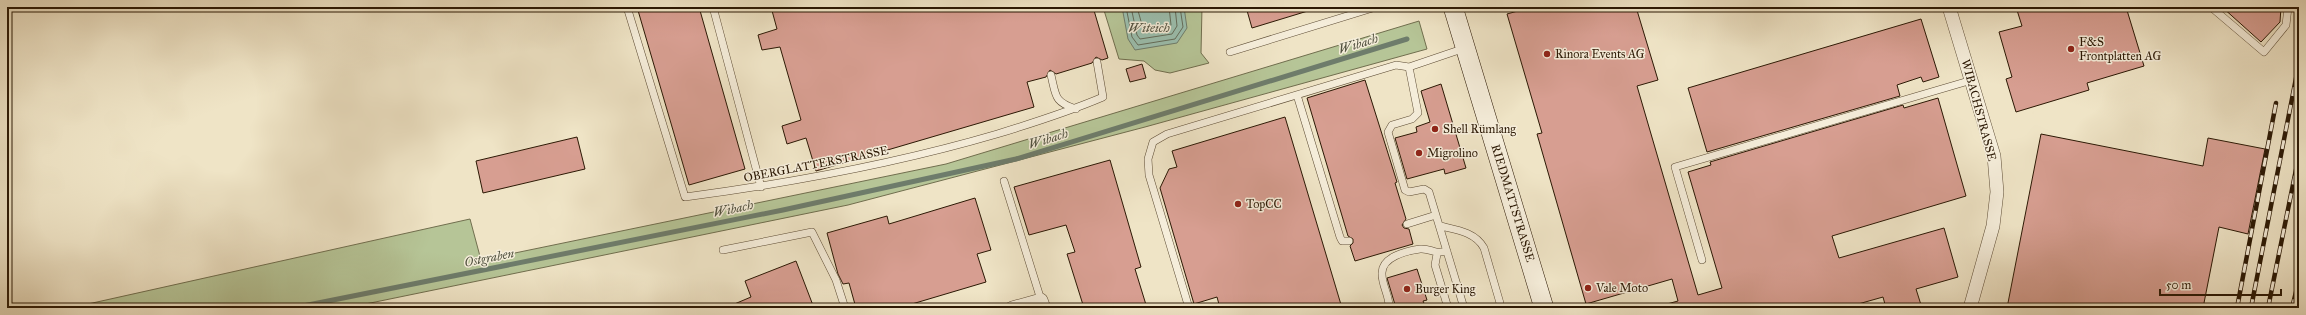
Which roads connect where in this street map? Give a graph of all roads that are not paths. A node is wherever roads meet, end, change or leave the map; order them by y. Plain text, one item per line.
1 (627, 7) edge
2 (713, 7) edge
3 (1376, 7) edge
4 (1453, 7) edge
5 (1949, 7) edge
6 (2211, 7) edge
7 (2288, 7) edge
8 (1465, 48) junction
9 (1230, 52) dead end
10 (1097, 62) dead end
11 (1409, 67) junction
12 (1051, 75) dead end
13 (1972, 80) junction
14 (1297, 95) junction
15 (1076, 109) junction
16 (1004, 181) dead end
17 (762, 187) junction
18 (1436, 215) junction
19 (1407, 224) dead end
20 (1440, 226) junction
21 (1349, 241) dead end
22 (723, 250) dead end
23 (1447, 251) junction
24 (1436, 254) junction
25 (1702, 260) dead end
26 (1500, 302) dead end
27 (1042, 304) edge
28 (846, 308) edge
29 (1012, 308) edge
30 (1190, 308) edge
31 (1389, 308) edge
32 (1448, 308) edge
33 (1464, 308) edge
34 (1544, 308) edge
35 (1970, 308) edge

1 - 17 lane, OBERGLATTERSTRASSE
2 - 17 lane
3 - 9 lane
4 - 8 main road, RIEDMATTSTRASSE
5 - 13 street, WIBACHSTRASSE
6 - 7 lane
8 - 11 lane
8 - 34 main road, RIEDMATTSTRASSE
10 - 15 lane, OBERGLATTERSTRASSE
11 - 14 lane
11 - 18 lane
12 - 15 lane
13 - 25 lane
13 - 35 street, WIBACHSTRASSE
14 - 21 lane
14 - 30 lane
15 - 17 lane, OBERGLATTERSTRASSE
16 - 27 lane
18 - 19 lane
18 - 20 lane
20 - 23 lane
20 - 26 lane
22 - 28 lane
23 - 24 lane
23 - 33 lane
24 - 31 lane
24 - 32 lane
27 - 29 street

